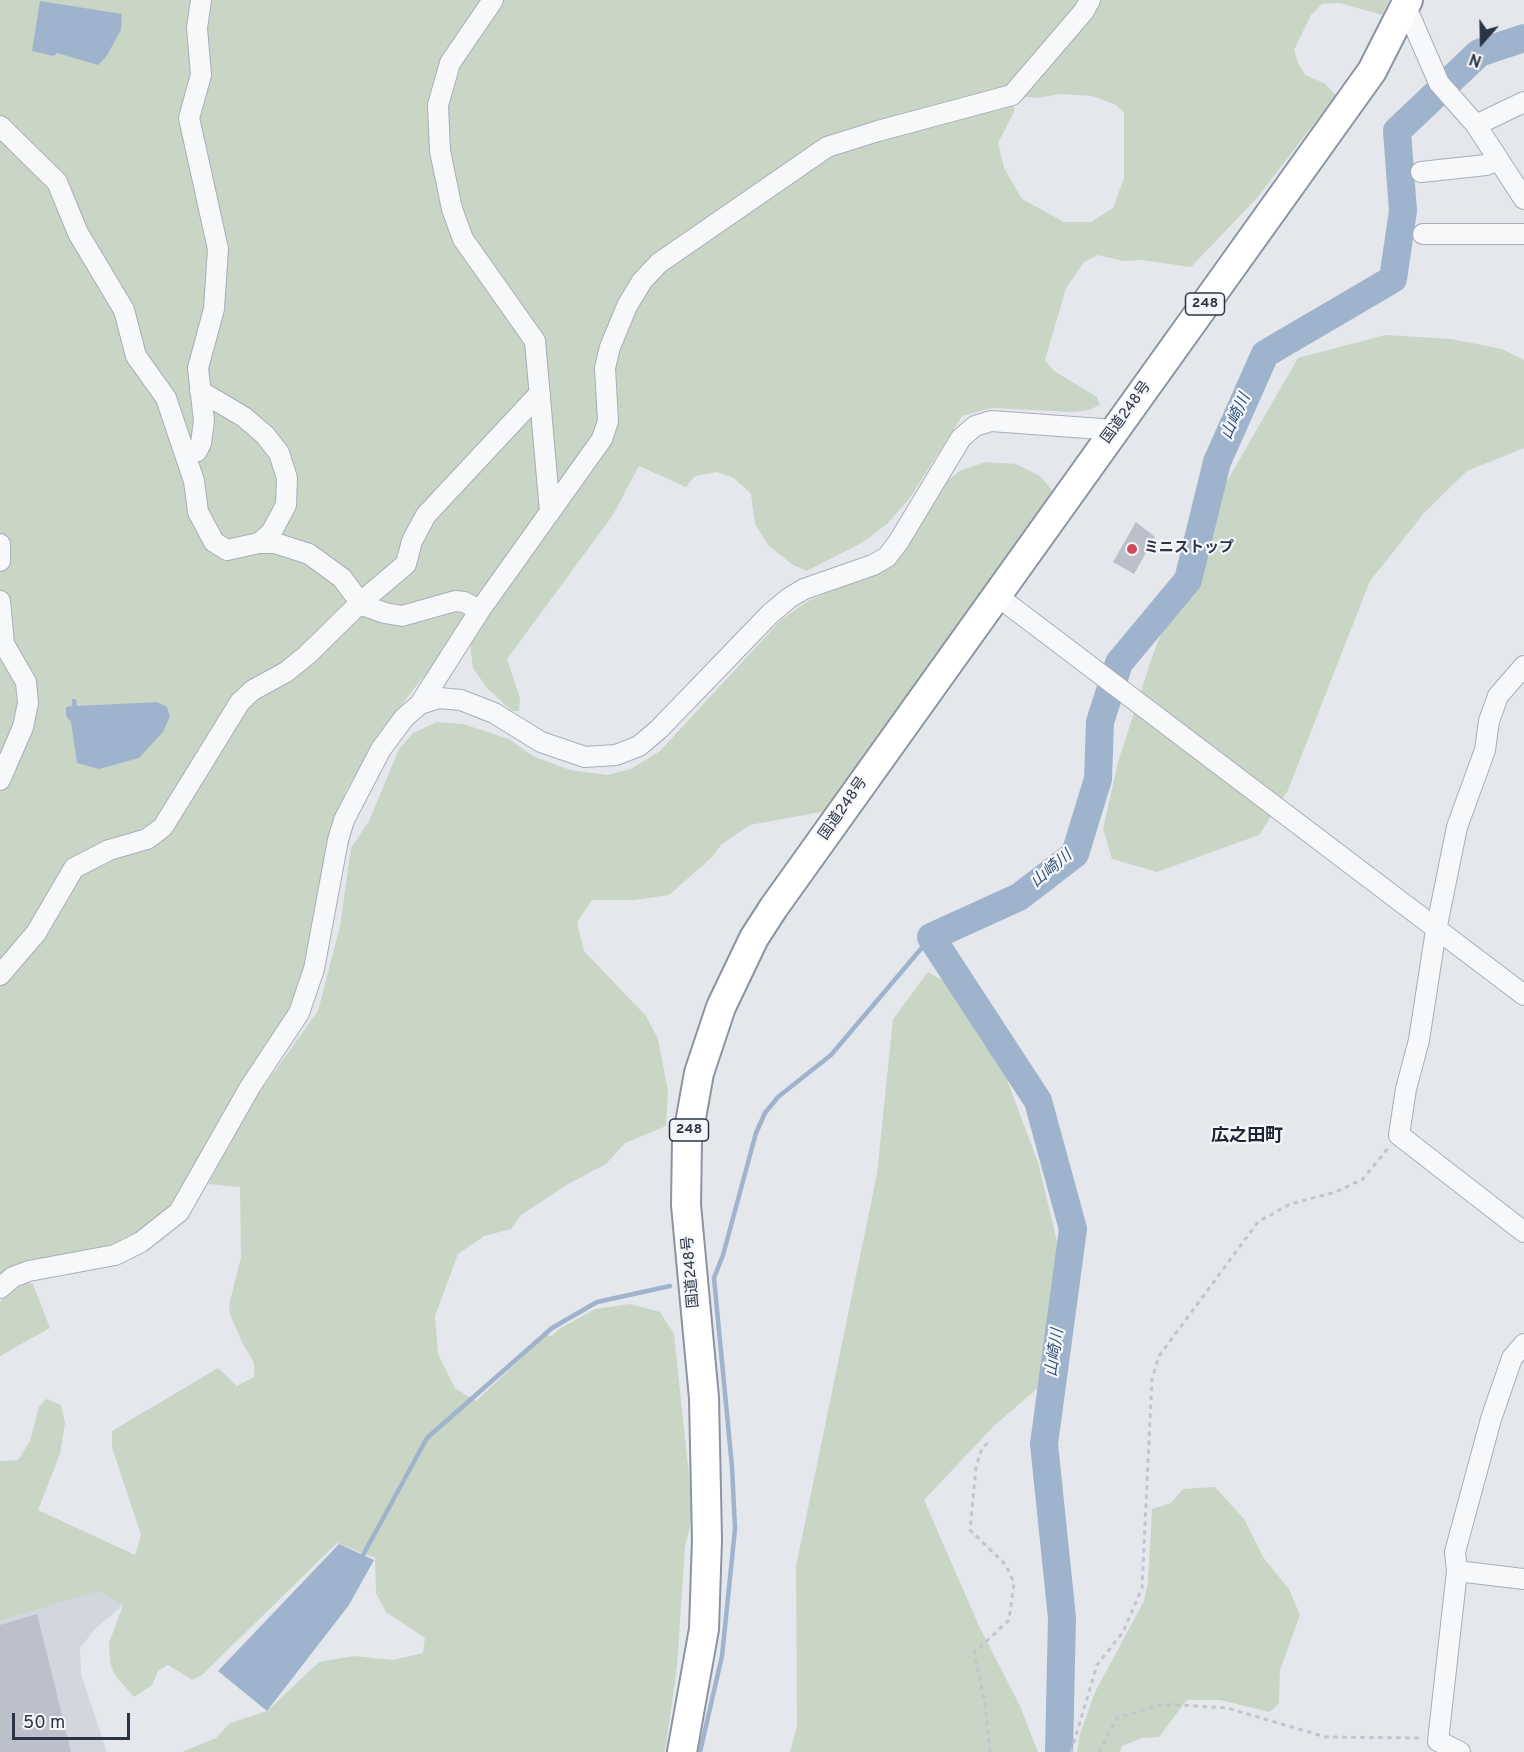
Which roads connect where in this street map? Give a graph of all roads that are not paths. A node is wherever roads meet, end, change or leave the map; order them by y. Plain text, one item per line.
1 (201, 0) edge
2 (493, 0) edge
3 (1090, 0) edge
4 (1407, 4) edge
5 (1524, 102) edge
6 (1476, 125) junction
7 (0, 126) edge
8 (1499, 160) junction
9 (1421, 172) dead end
10 (1524, 199) edge
11 (1423, 234) dead end
12 (1524, 234) edge
13 (200, 391) junction
14 (540, 393) junction
15 (1115, 430) junction
16 (184, 450) junction
17 (550, 512) junction
18 (259, 543) junction
19 (0, 544) edge
20 (0, 561) edge
21 (996, 595) junction
22 (0, 601) edge
23 (360, 603) junction
24 (480, 610) junction
25 (1524, 666) edge
26 (420, 704) junction
27 (0, 780) edge
28 (1436, 930) junction
29 (0, 975) edge
30 (1524, 995) edge
31 (1524, 1232) edge
32 (0, 1288) edge
33 (1524, 1344) edge
34 (1457, 1571) junction
35 (1524, 1579) edge
36 (682, 1752) edge
37 (1460, 1752) edge

1 - 13 street
2 - 14 street
3 - 17 street
4 - 6 street
4 - 15 highway, 国道248号 / 248
5 - 6 street
6 - 8 street
7 - 16 street
8 - 9 street
8 - 10 street
11 - 12 street
13 - 16 street
13 - 18 street
14 - 17 street
14 - 23 street
15 - 21 highway, 国道248号 / 248
15 - 26 street
16 - 18 street
17 - 24 street
18 - 23 street
19 - 20 street
21 - 28 street
21 - 36 highway, 国道248号 / 248
22 - 27 street
23 - 24 street
23 - 29 street
24 - 26 street
25 - 28 street
26 - 32 street
28 - 30 street
28 - 31 street
33 - 34 street
34 - 35 street
34 - 37 street

